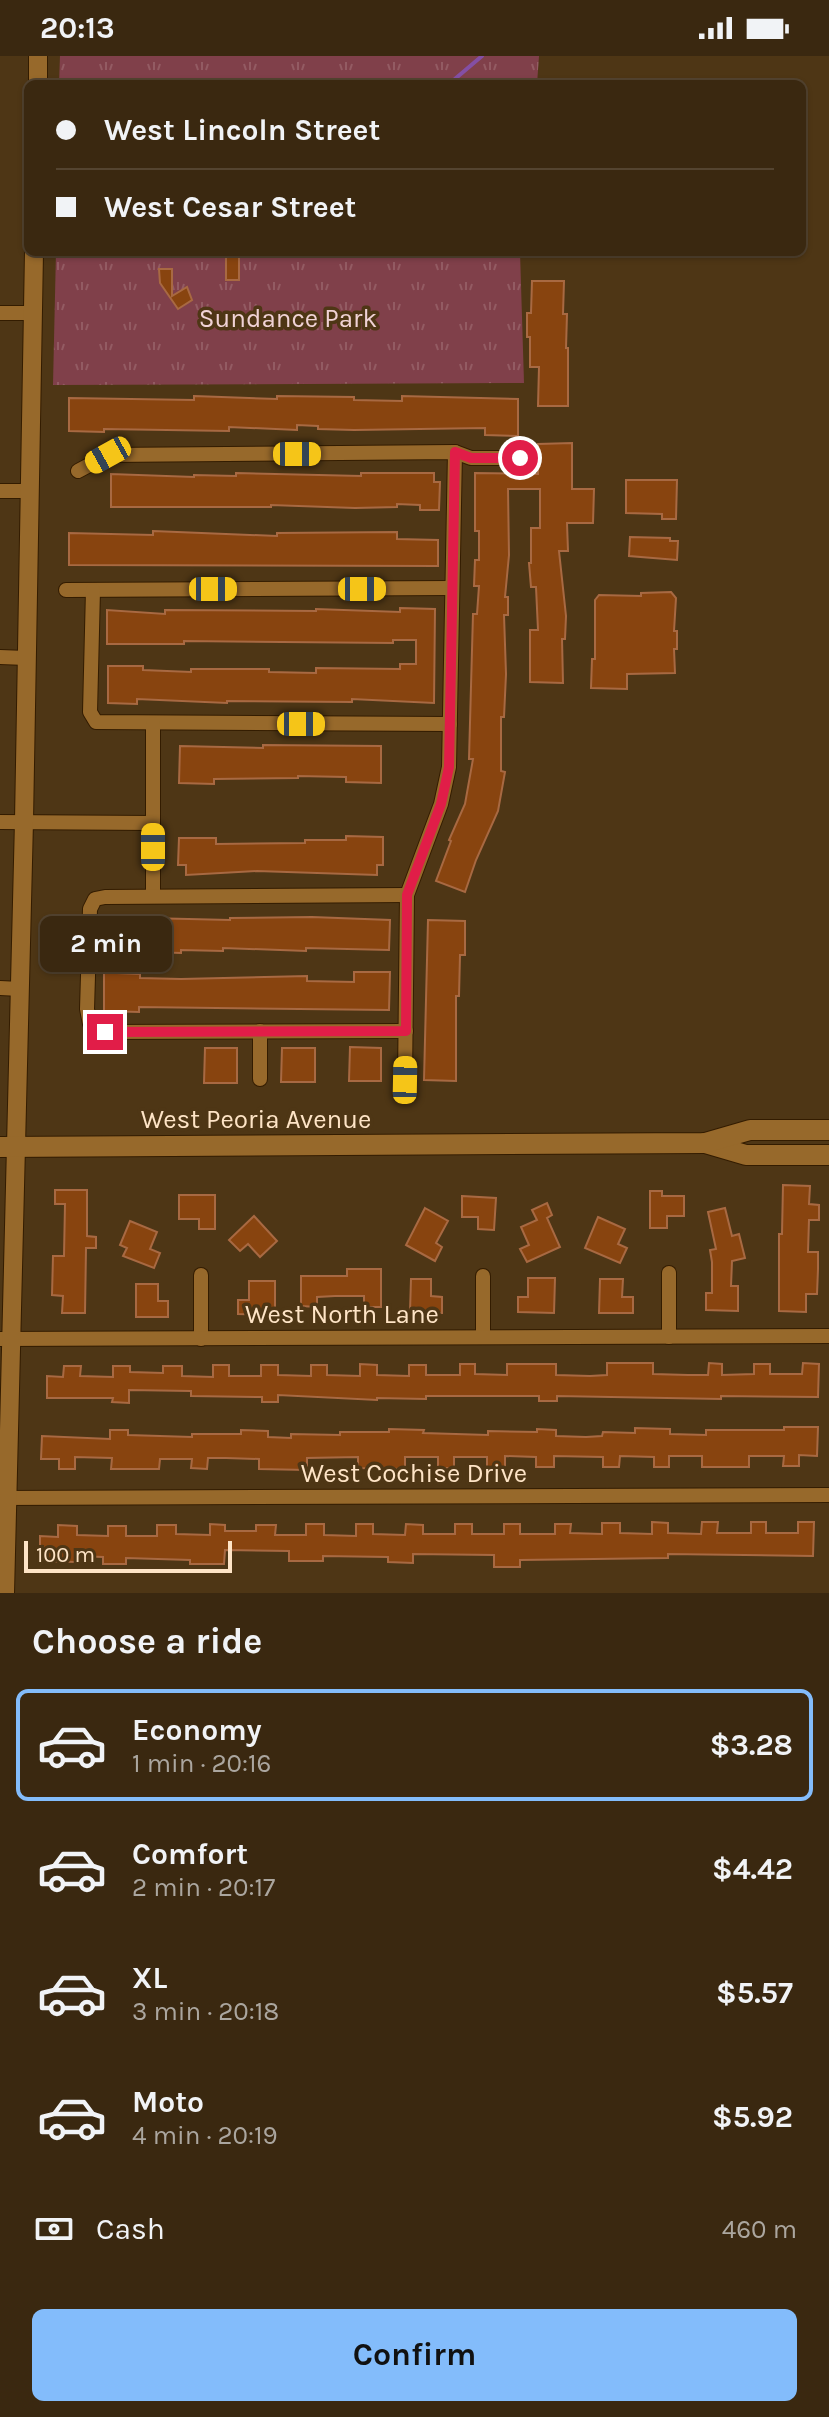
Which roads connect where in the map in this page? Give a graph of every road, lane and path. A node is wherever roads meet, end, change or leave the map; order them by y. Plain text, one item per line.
1 (38, 56) edge
2 (38, 80) edge
3 (34, 256) edge
4 (0, 313) edge
5 (34, 313) junction
6 (455, 452) junction
7 (520, 458) dead end
8 (78, 471) dead end
9 (0, 491) edge
10 (29, 491) junction
11 (452, 588) junction
12 (66, 590) dead end
13 (93, 590) junction
14 (0, 657) edge
15 (26, 658) junction
16 (153, 724) junction
17 (450, 724) junction
18 (24, 821) junction
19 (0, 822) edge
20 (153, 823) junction
21 (407, 895) junction
22 (153, 896) junction
23 (0, 988) edge
24 (20, 989) junction
25 (260, 1031) junction
26 (406, 1031) junction
27 (260, 1079) dead end
28 (405, 1080) dead end
29 (829, 1130) edge
30 (705, 1143) junction
31 (8, 1147) edge
32 (829, 1155) edge
33 (7, 1182) edge
34 (669, 1273) dead end
35 (201, 1275) dead end
36 (483, 1276) dead end
37 (829, 1336) edge
38 (483, 1337) junction
39 (669, 1337) junction
40 (5, 1339) edge
41 (201, 1339) junction
42 (829, 1495) edge
43 (3, 1498) edge
44 (5, 1593) edge

1 - 2 street
3 - 5 street
4 - 5 street
5 - 10 street
6 - 7 street
6 - 8 street
6 - 11 street
9 - 10 street
10 - 15 street
11 - 13 street
11 - 17 street
12 - 13 street
13 - 16 street
14 - 15 street
15 - 18 street
16 - 17 street
16 - 20 street
17 - 21 street
18 - 19 street
18 - 20 street
18 - 24 street
20 - 22 street
21 - 22 street
21 - 26 street
22 - 25 street
23 - 24 street
24 - 31 street
25 - 26 street
25 - 27 street
26 - 28 street
29 - 30 main road, West Peoria Avenue
30 - 31 main road, West Peoria Avenue
30 - 32 main road, West Peoria Avenue
31 - 33 street
33 - 40 street
34 - 39 street
35 - 41 street
36 - 38 street
37 - 39 street, West North Lane
38 - 39 street, West North Lane
38 - 41 street, West North Lane
40 - 41 street, West North Lane
40 - 43 street
42 - 43 street, West Cochise Drive
43 - 44 street

